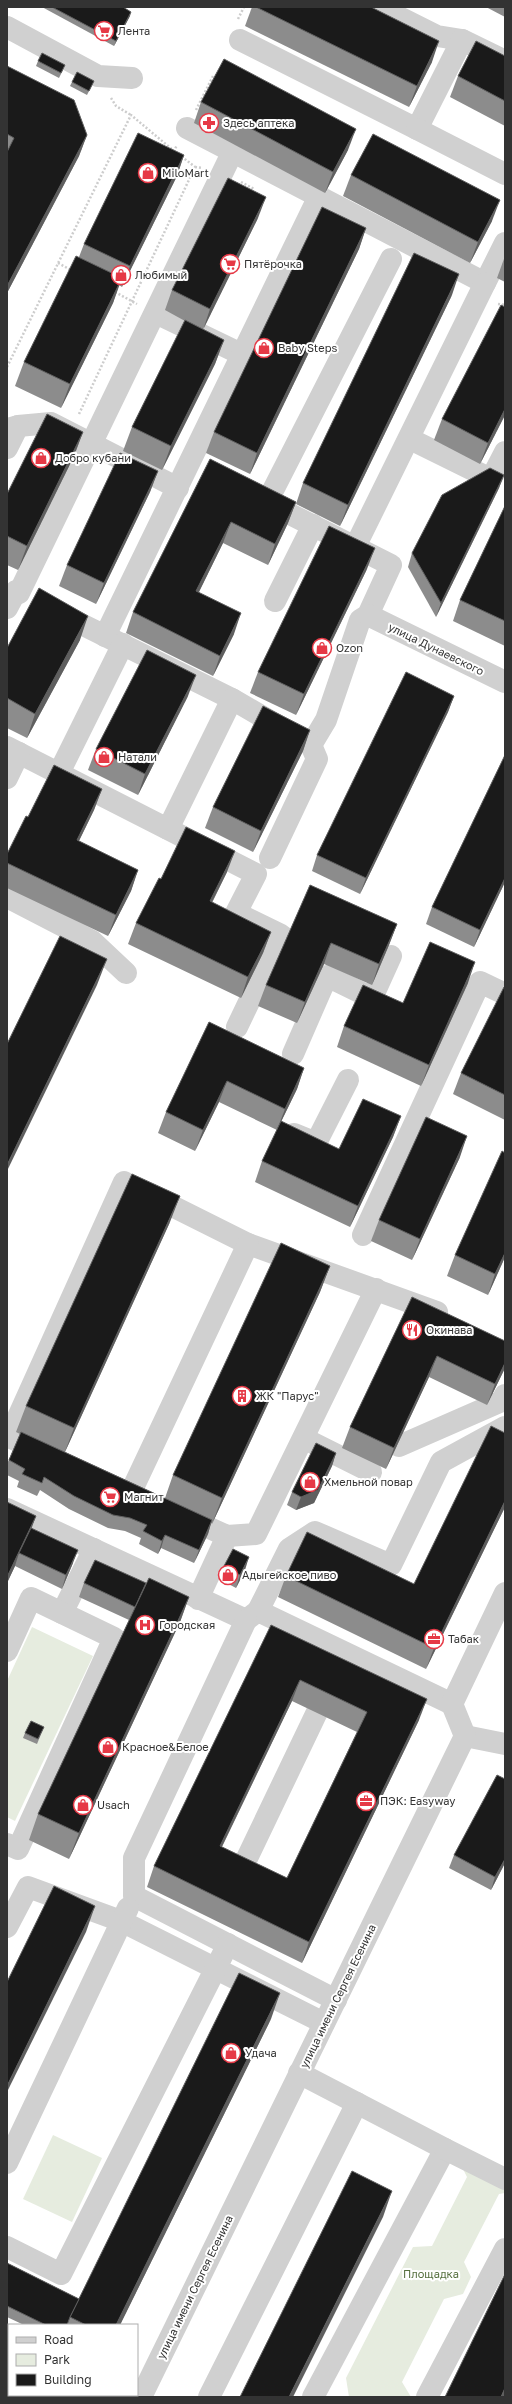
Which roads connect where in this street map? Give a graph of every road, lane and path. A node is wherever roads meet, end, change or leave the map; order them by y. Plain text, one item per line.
1 (244, 7) edge
2 (383, 8) edge
3 (7, 27) edge
4 (240, 40) joint
5 (462, 40) junction
6 (505, 61) edge
7 (223, 73) edge
8 (132, 78) dead end
9 (187, 128) junction
10 (417, 129) junction
11 (174, 151) junction
12 (233, 152) junction
13 (505, 174) edge
14 (319, 196) junction
15 (505, 243) edge
16 (391, 259) dead end
17 (58, 263) junction
18 (78, 274) edge
19 (486, 283) junction
20 (112, 291) edge
21 (132, 301) junction
22 (156, 313) junction
23 (241, 354) junction
24 (7, 367) edge
25 (12, 427) edge
26 (70, 433) junction
27 (410, 439) junction
28 (92, 444) junction
29 (7, 448) edge
30 (505, 452) edge
31 (190, 463) junction
32 (211, 474) edge
33 (178, 488) junction
34 (246, 492) edge
35 (267, 502) junction
36 (313, 525) junction
37 (355, 547) junction
38 (12, 595) edge
39 (275, 601) dead end
40 (368, 616) junction
41 (114, 640) junction
42 (505, 682) edge
43 (232, 699) junction
44 (311, 744) junction
45 (13, 750) edge
46 (59, 773) junction
47 (7, 778) edge
48 (168, 829) junction
49 (270, 858) dead end
50 (7, 897) edge
51 (390, 956) edge
52 (126, 973) dead end
53 (505, 994) edge
54 (237, 1027) dead end
55 (293, 1054) dead end
56 (348, 1080) dead end
57 (285, 1130) edge
58 (363, 1236) dead end
59 (248, 1244) junction
60 (376, 1289) junction
61 (455, 1321) edge
62 (505, 1395) edge
63 (505, 1427) edge
64 (303, 1438) junction
65 (400, 1446) edge
66 (59, 1460) edge
67 (371, 1472) dead end
68 (109, 1482) edge
69 (131, 1492) junction
70 (7, 1509) edge
71 (227, 1536) junction
72 (94, 1549) junction
73 (505, 1593) edge
74 (198, 1599) junction
75 (62, 1613) junction
76 (252, 1616) junction
77 (7, 1651) edge
78 (452, 1704) junction
79 (316, 1712) dead end
80 (465, 1736) junction
81 (505, 1744) edge
82 (7, 1844) edge
83 (237, 1879) edge
84 (134, 1896) junction
85 (121, 1921) junction
86 (7, 1927) edge
87 (218, 1934) junction
88 (216, 1968) junction
89 (336, 2000) junction
90 (324, 2023) junction
91 (300, 2073) junction
92 (357, 2103) junction
93 (445, 2149) junction
94 (7, 2163) edge
95 (505, 2179) edge
96 (7, 2247) edge
97 (505, 2249) edge
98 (141, 2397) edge
99 (210, 2397) edge
100 (313, 2397) edge
101 (427, 2397) edge

1 - 4 path
2 - 5 street
3 - 8 street
4 - 10 street
5 - 6 street
5 - 10 street
7 - 9 path
9 - 11 path
9 - 12 street
10 - 13 street
11 - 17 path
11 - 21 path
12 - 14 street
12 - 22 street
14 - 19 street
14 - 23 street
15 - 19 street
16 - 35 street
17 - 18 path
17 - 24 path
19 - 27 street
20 - 21 path
21 - 22 path
21 - 26 path
22 - 23 street
22 - 28 street
23 - 31 street
25 - 26 street
25 - 29 street
26 - 28 street
27 - 30 street
27 - 37 street
28 - 33 street
28 - 38 street
31 - 32 street
31 - 33 street
33 - 41 street
34 - 35 street
35 - 36 street
36 - 37 street
36 - 39 street
37 - 40 street
38 - 41 street
40 - 42 street, улица Дунаевского
40 - 44 street
41 - 43 street
41 - 46 street
43 - 44 street
43 - 48 street
44 - 49 street
45 - 46 street
45 - 47 street
46 - 48 street
48 - 54 street
50 - 52 street
51 - 55 street
53 - 58 street
56 - 57 street
59 - 60 street
59 - 66 street
59 - 69 street
60 - 61 street
60 - 64 street
62 - 65 street
63 - 76 street
64 - 67 street
64 - 71 street
68 - 69 street
69 - 71 street
70 - 72 street
71 - 74 street
72 - 74 street
72 - 75 street
73 - 78 street
74 - 76 street
75 - 77 street
75 - 82 street
76 - 78 street
76 - 84 street
78 - 80 street
79 - 83 street
80 - 81 street
80 - 89 street, улица имени Сергея Есенина
84 - 85 street
84 - 87 street
85 - 86 street
85 - 88 street
85 - 94 street
87 - 88 street
87 - 89 street
88 - 90 street
88 - 96 street
89 - 90 street, улица имени Сергея Есенина
90 - 91 street, улица имени Сергея Есенина
91 - 92 street
91 - 98 street, улица имени Сергея Есенина
92 - 93 street
92 - 99 street
93 - 95 street
93 - 100 street
97 - 101 street

